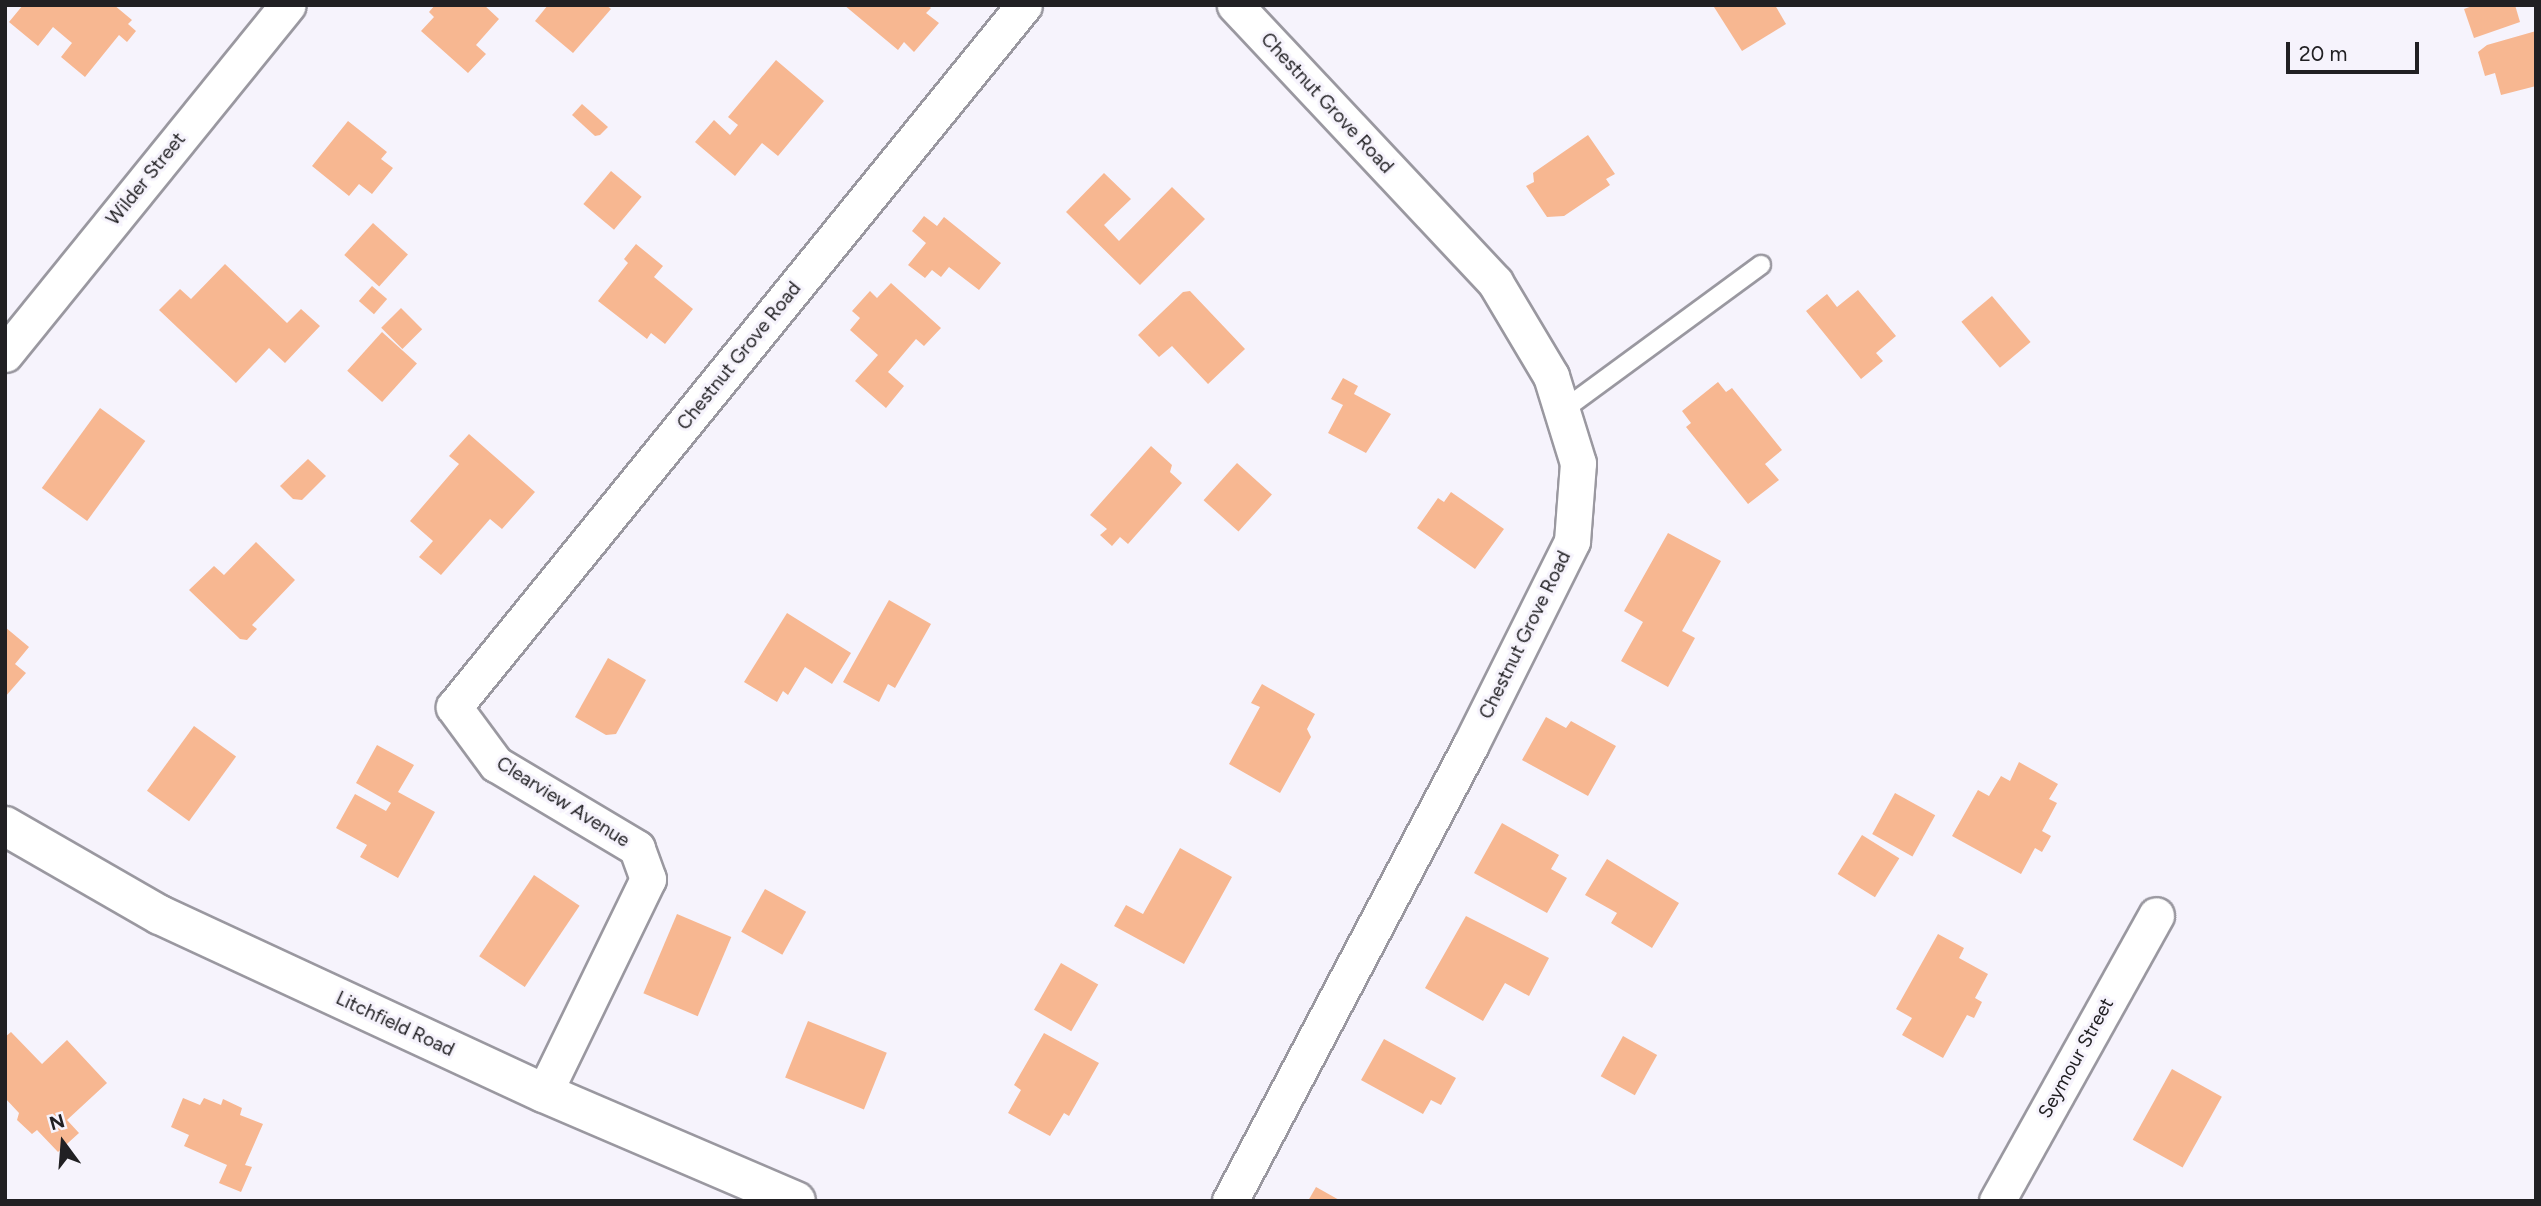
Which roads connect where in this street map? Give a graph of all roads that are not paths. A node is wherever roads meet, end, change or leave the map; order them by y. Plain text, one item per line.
1 (1024, 5) edge
2 (1235, 5) edge
3 (275, 10) edge
4 (1761, 265) dead end
5 (5, 354) edge
6 (1562, 411) junction
7 (454, 707) joint
8 (5, 826) edge
9 (2156, 915) dead end
10 (544, 1093) junction
11 (796, 1201) edge
12 (1230, 1201) edge
13 (1997, 1201) edge

1 - 7 street, Chestnut Grove Road
2 - 6 street, Chestnut Grove Road
3 - 5 street, Wilder Street
4 - 6 lane
6 - 12 street, Chestnut Grove Road
7 - 10 street, Clearview Avenue
8 - 10 main road, Litchfield Road
9 - 13 street, Seymour Street
10 - 11 main road, Litchfield Road

